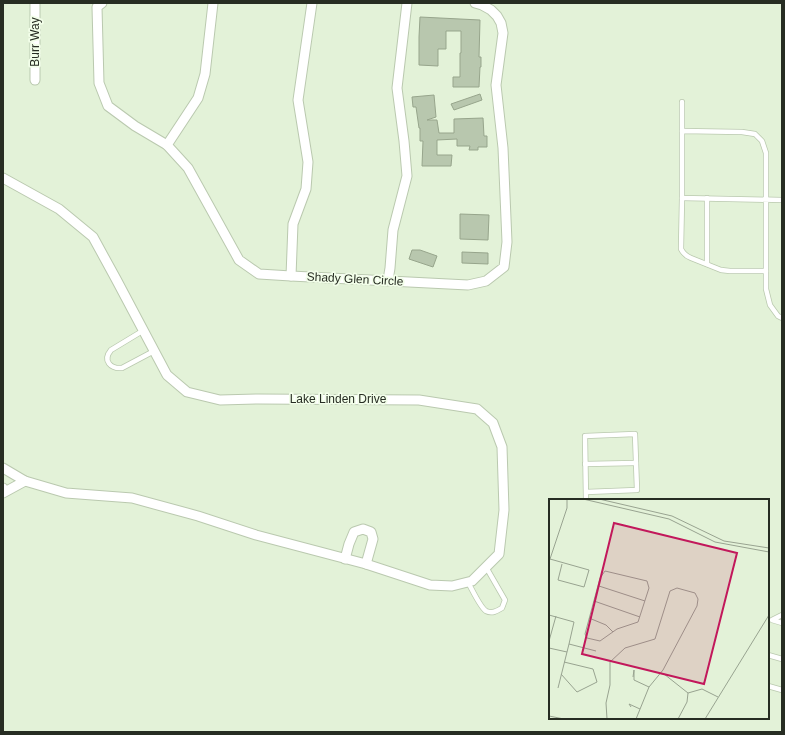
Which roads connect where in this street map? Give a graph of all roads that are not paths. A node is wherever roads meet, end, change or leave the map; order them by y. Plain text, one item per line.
1 (35, 3) edge
2 (102, 3) edge
3 (213, 3) edge
4 (312, 3) edge
5 (407, 3) edge
6 (475, 3) edge
7 (35, 80) dead end
8 (682, 102) dead end
9 (682, 131) junction
10 (167, 145) junction
11 (3, 178) edge
12 (682, 198) junction
13 (707, 198) junction
14 (766, 199) junction
15 (782, 200) edge
16 (707, 264) junction
17 (766, 271) junction
18 (291, 276) junction
19 (388, 280) junction
20 (782, 318) edge
21 (144, 330) junction
22 (155, 351) junction
23 (636, 463) junction
24 (586, 464) junction
25 (3, 468) edge
26 (25, 481) junction
27 (3, 488) edge
28 (586, 492) junction
29 (3, 493) edge
30 (586, 499) edge
31 (345, 559) junction
32 (366, 564) junction
33 (486, 567) junction
34 (468, 582) junction
35 (782, 615) edge
36 (770, 621) edge
37 (782, 623) edge
38 (769, 655) edge
39 (782, 659) edge
40 (769, 686) edge
41 (782, 690) edge

1 - 7 street, Burr Way
2 - 10 street, Shady Glen Circle
3 - 10 street
4 - 18 street
5 - 19 street
6 - 19 street, Shady Glen Circle
8 - 9 lane
9 - 12 lane
9 - 14 lane
10 - 18 street, Shady Glen Circle
11 - 21 street, Lake Linden Drive
12 - 13 lane
12 - 16 lane
13 - 14 lane
13 - 16 lane
14 - 15 lane
14 - 17 lane
16 - 17 lane
17 - 20 lane
18 - 19 street, Shady Glen Circle
21 - 22 street, Lake Linden Drive
21 - 22 lane
22 - 33 street, Lake Linden Drive
23 - 24 lane
23 - 24 lane
23 - 28 lane
24 - 28 lane
25 - 26 street, Lake Linden Drive
26 - 29 street
26 - 31 street, Lake Linden Drive
27 - 29 street
28 - 30 lane
31 - 32 street, Lake Linden Drive
31 - 32 street
32 - 34 street, Lake Linden Drive
33 - 34 street, Lake Linden Drive
33 - 34 lane
35 - 36 lane
36 - 37 lane
38 - 39 lane
40 - 41 lane

